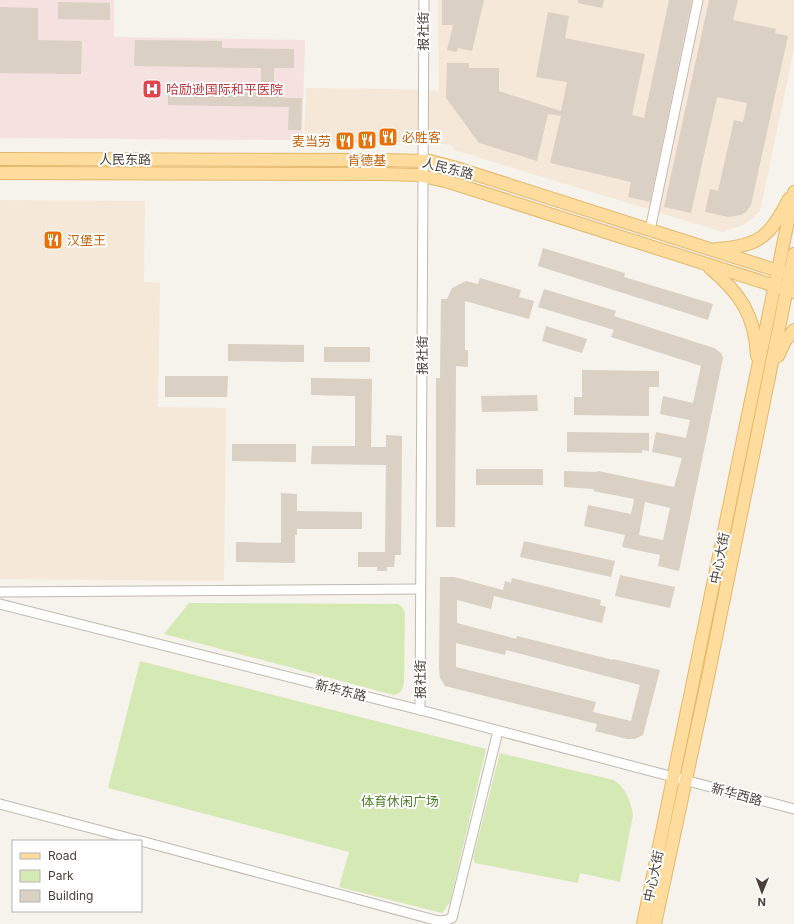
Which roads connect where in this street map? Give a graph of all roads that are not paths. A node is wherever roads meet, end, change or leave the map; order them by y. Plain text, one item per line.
1 (424, 0) edge
2 (698, 0) edge
3 (0, 159) edge
4 (423, 161) junction
5 (0, 173) edge
6 (423, 176) junction
7 (794, 189) edge
8 (794, 192) edge
9 (650, 230) junction
10 (710, 249) junction
11 (794, 254) edge
12 (704, 264) junction
13 (786, 274) edge
14 (784, 289) edge
15 (794, 330) edge
16 (755, 379) junction
17 (766, 389) junction
18 (420, 589) junction
19 (0, 592) edge
20 (0, 604) edge
21 (420, 710) junction
22 (498, 731) junction
23 (680, 779) junction
24 (0, 804) edge
25 (794, 809) edge
26 (136, 840) edge
27 (142, 842) edge
28 (643, 924) edge
29 (655, 924) edge

1 - 4 street, 报社街
2 - 9 street
3 - 4 main road, 人民东路
4 - 6 street, 报社街
4 - 9 main road, 人民东路
5 - 6 main road, 人民东路
6 - 12 main road, 人民东路
6 - 18 street, 报社街
7 - 10 main road
8 - 13 main road, 中心大街
9 - 10 main road, 人民东路
10 - 13 main road, 人民东路
11 - 13 main road, 中心大街
12 - 14 main road, 人民东路
12 - 16 main road
13 - 14 main road, 中心大街
14 - 16 main road, 中心大街
14 - 17 main road, 中心大街
15 - 17 main road
16 - 23 main road, 中心大街
17 - 23 main road, 中心大街
18 - 19 street
18 - 21 street, 报社街
20 - 21 street, 新华东路
21 - 22 street, 新华东路
22 - 23 street, 新华东路
22 - 27 street
23 - 25 street, 新华西路
23 - 28 main road, 中心大街
23 - 29 main road, 中心大街
24 - 26 street

